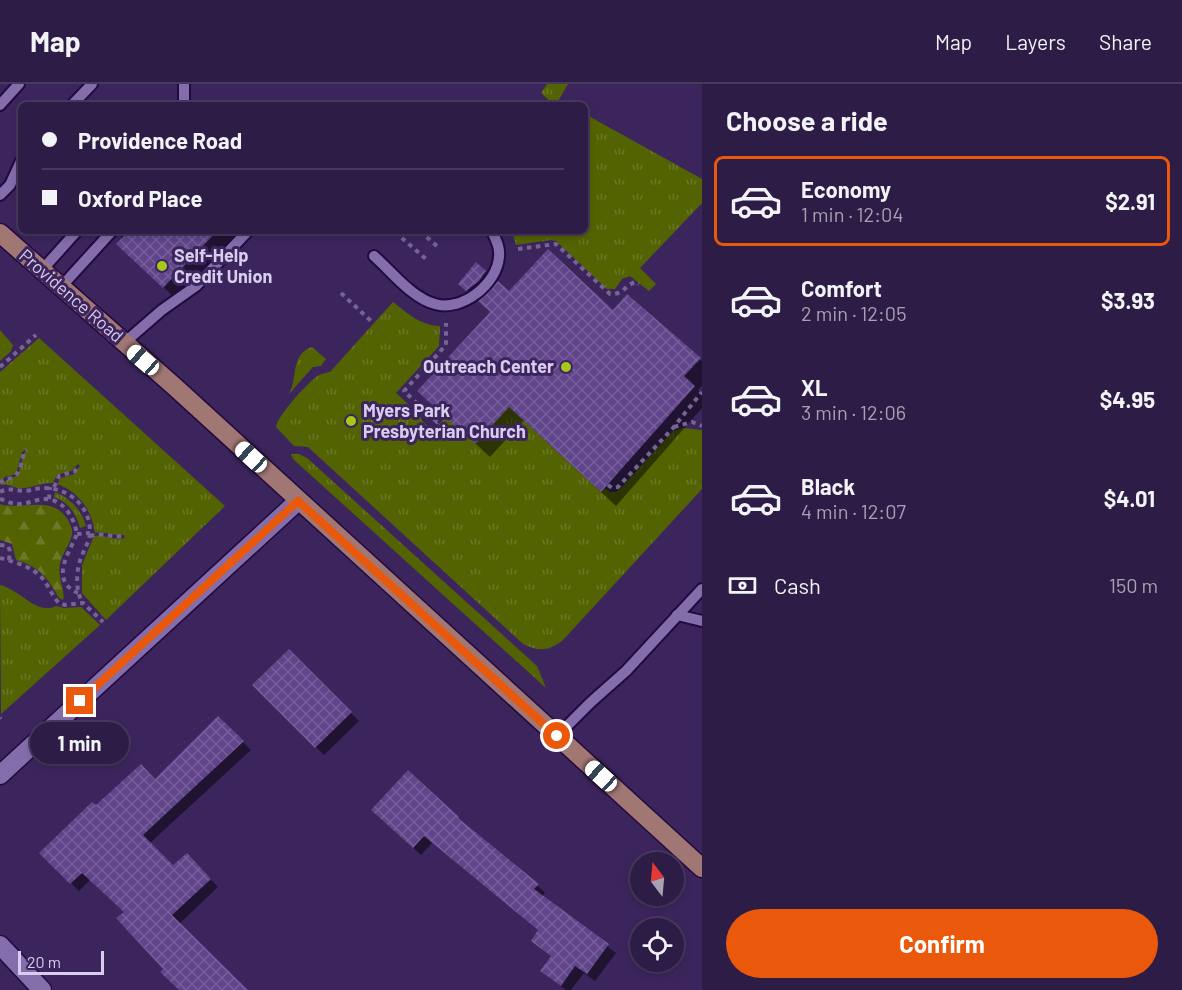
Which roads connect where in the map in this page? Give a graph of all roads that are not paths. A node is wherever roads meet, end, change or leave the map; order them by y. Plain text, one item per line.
1 (19, 84) edge
2 (92, 84) edge
3 (184, 84) edge
4 (75, 102) edge
5 (184, 102) edge
6 (0, 105) edge
7 (18, 167) edge
8 (0, 195) edge
9 (0, 233) edge
10 (74, 234) edge
11 (101, 234) edge
12 (109, 234) edge
13 (245, 234) edge
14 (494, 234) edge
15 (90, 255) junction
16 (374, 256) dead end
17 (42, 270) junction
18 (61, 287) junction
19 (124, 342) junction
20 (298, 501) junction
21 (702, 589) edge
22 (677, 615) junction
23 (702, 621) edge
24 (557, 736) junction
25 (0, 774) edge
26 (702, 868) edge
27 (0, 945) edge
28 (42, 990) edge

1 - 6 lane
2 - 4 lane
3 - 5 lane
7 - 8 lane
9 - 17 main road, Providence Road
10 - 17 lane
11 - 15 lane
12 - 15 lane
13 - 19 lane
14 - 16 lane
15 - 18 lane
17 - 18 main road, Providence Road
18 - 19 main road, Providence Road
19 - 20 main road, Providence Road
20 - 24 main road, Providence Road
20 - 25 street
21 - 22 lane
22 - 23 lane
22 - 24 lane
24 - 26 main road, Providence Road
27 - 28 street

